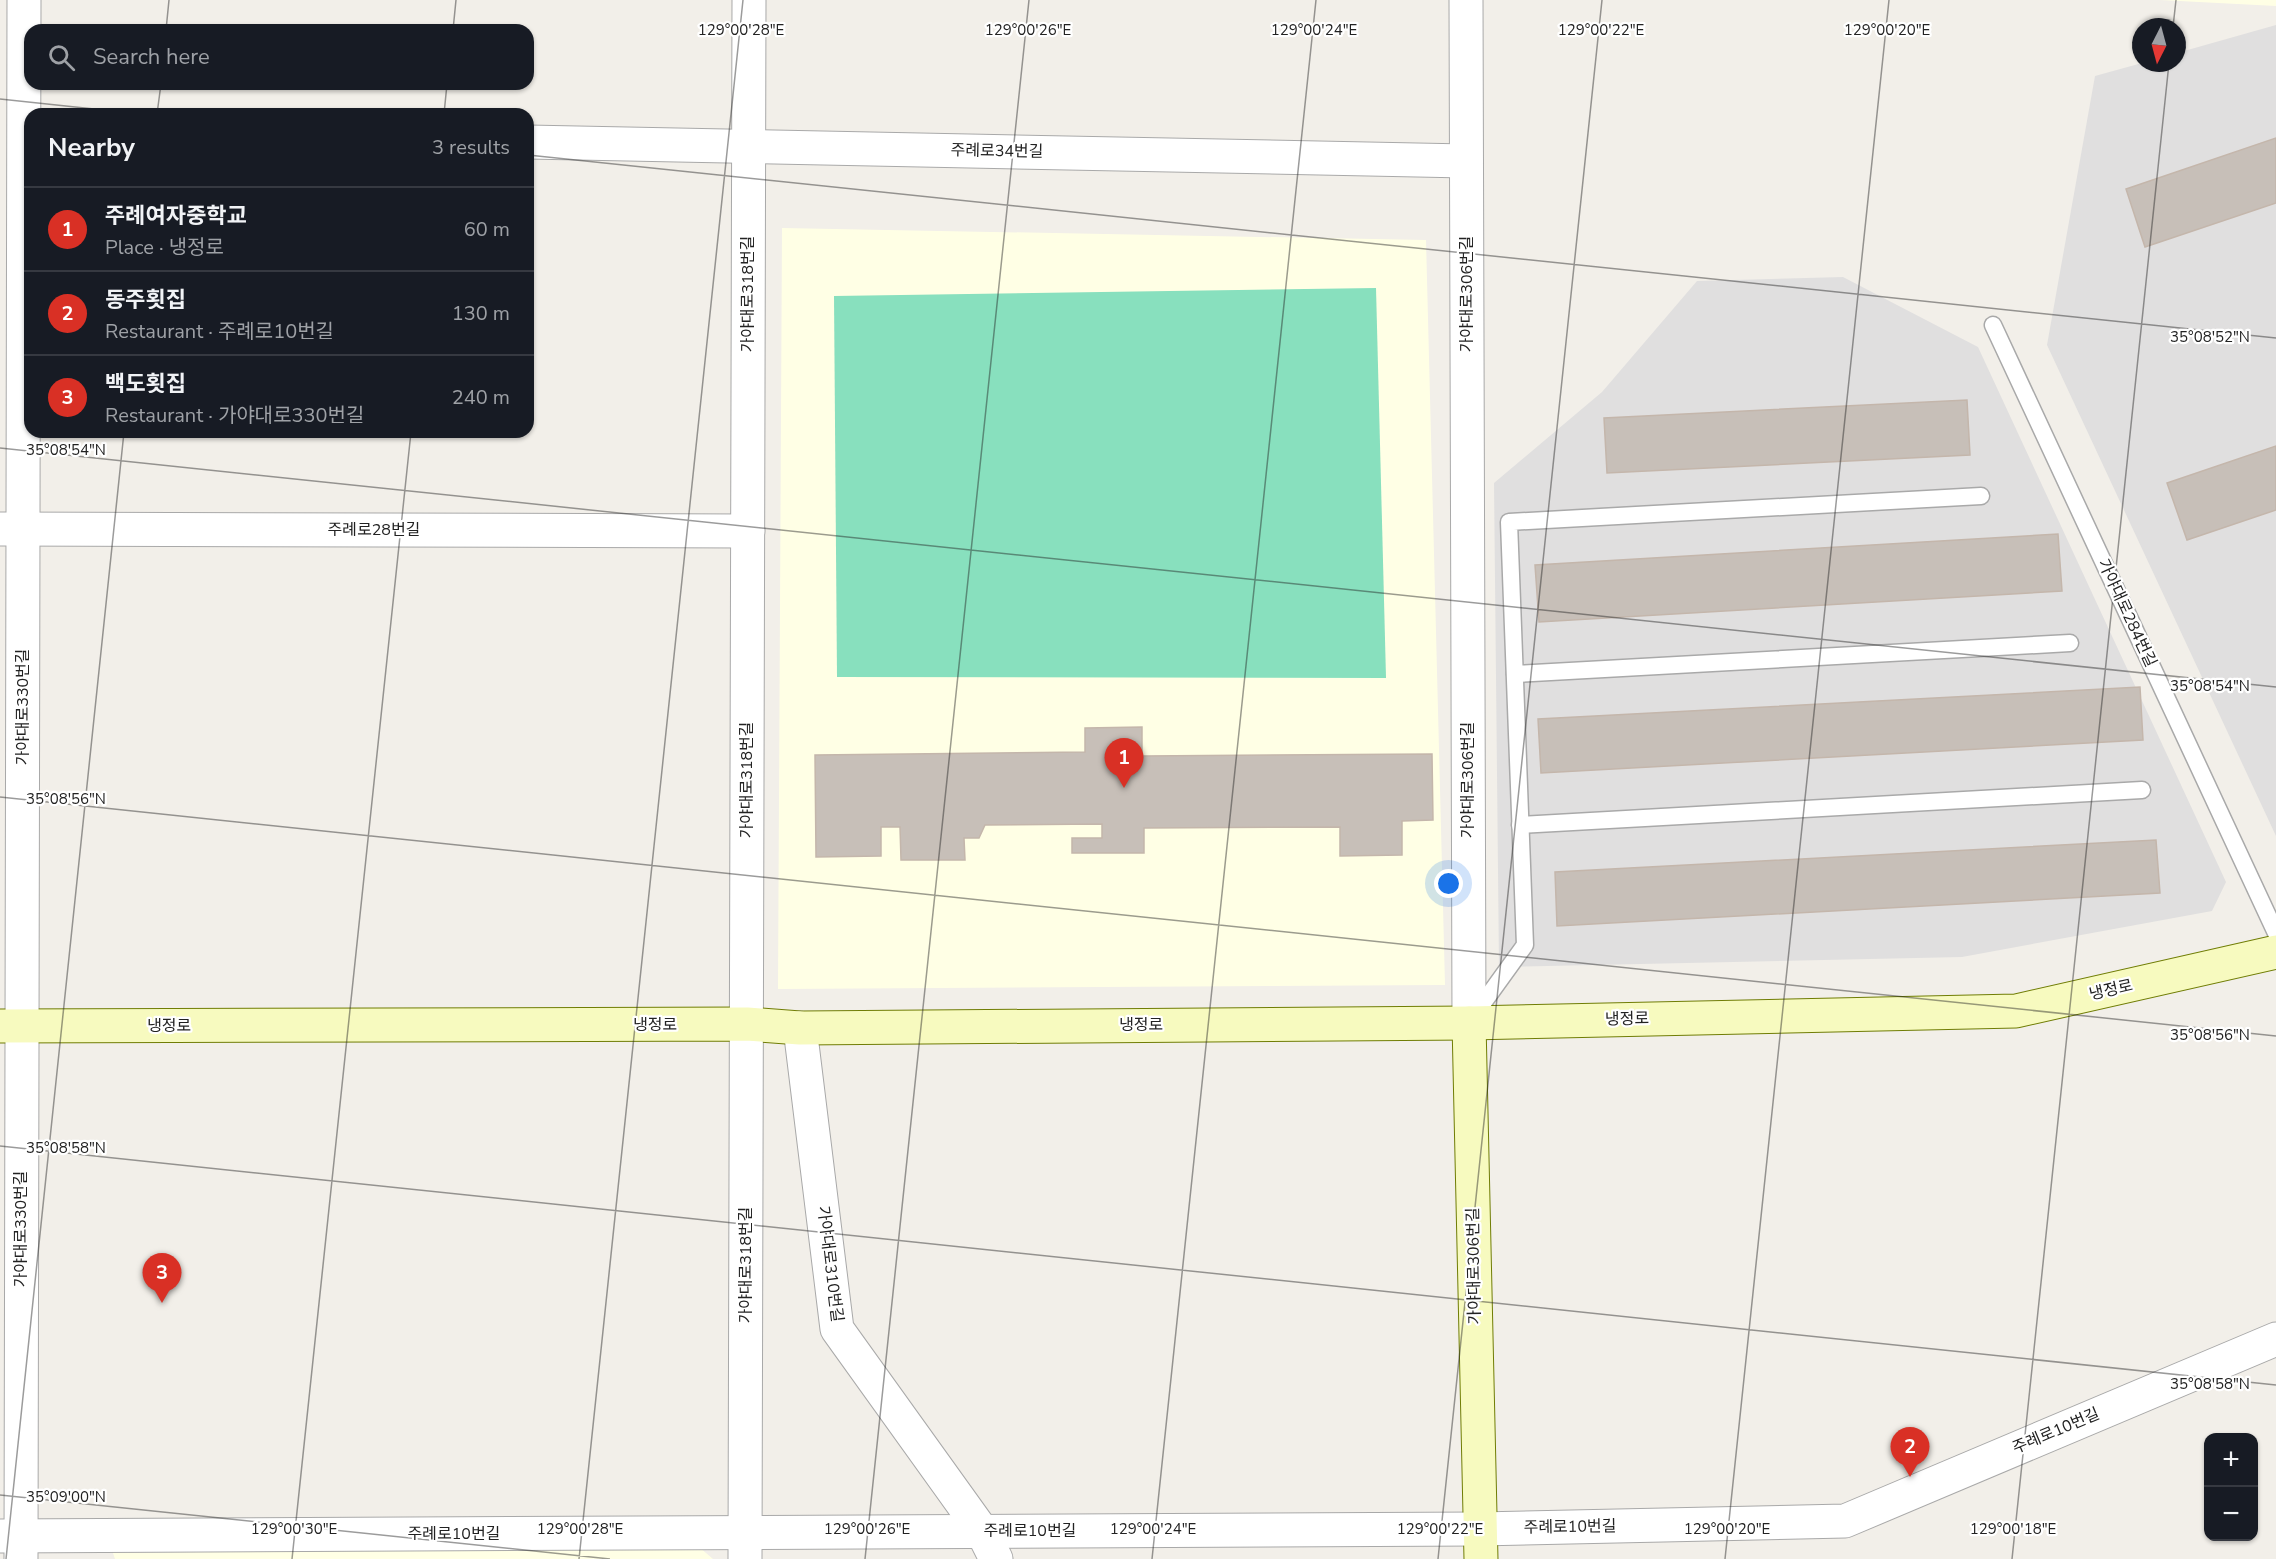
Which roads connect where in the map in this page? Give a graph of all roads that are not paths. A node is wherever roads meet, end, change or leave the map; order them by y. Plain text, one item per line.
1 (24, 0) edge
2 (749, 0) edge
3 (1466, 0) edge
4 (18, 132) edge
5 (534, 142) edge
6 (749, 147) junction
7 (1466, 160) junction
8 (1993, 325) dead end
9 (1980, 496) dead end
10 (11, 529) edge
11 (748, 531) junction
12 (2070, 644) dead end
13 (1515, 674) junction
14 (2142, 790) dead end
15 (1520, 825) junction
16 (2276, 933) edge
17 (2276, 952) edge
18 (1469, 1023) junction
19 (747, 1024) junction
20 (11, 1026) edge
21 (800, 1028) junction
22 (2276, 1339) edge
23 (14, 1543) edge
24 (1480, 1544) edge
25 (989, 1545) edge
26 (745, 1546) edge
27 (85, 1547) edge

1 - 4 street, 가야대로330번길
2 - 6 street, 가야대로318번길
3 - 7 street, 가야대로306번길
4 - 10 street, 가야대로330번길
5 - 6 street, 주례로34번길
6 - 7 street, 주례로34번길
6 - 11 street, 가야대로318번길
7 - 18 street, 가야대로306번길
8 - 16 lane, 가야대로284번길
9 - 13 lane
10 - 11 street, 주례로28번길
10 - 20 street, 가야대로330번길
11 - 19 street, 가야대로318번길
12 - 13 lane
13 - 15 lane
14 - 15 lane
15 - 18 lane
17 - 18 main road, 냉정로
18 - 21 main road, 냉정로
18 - 24 main road, 가야대로306번길
19 - 20 main road, 냉정로
19 - 21 main road, 냉정로
19 - 26 street, 가야대로318번길
20 - 23 street, 가야대로330번길
21 - 25 street, 가야대로310번길
22 - 24 street, 주례로10번길
23 - 27 street, 주례로10번길
24 - 25 street, 주례로10번길
25 - 26 street, 주례로10번길
26 - 27 street, 주례로10번길

